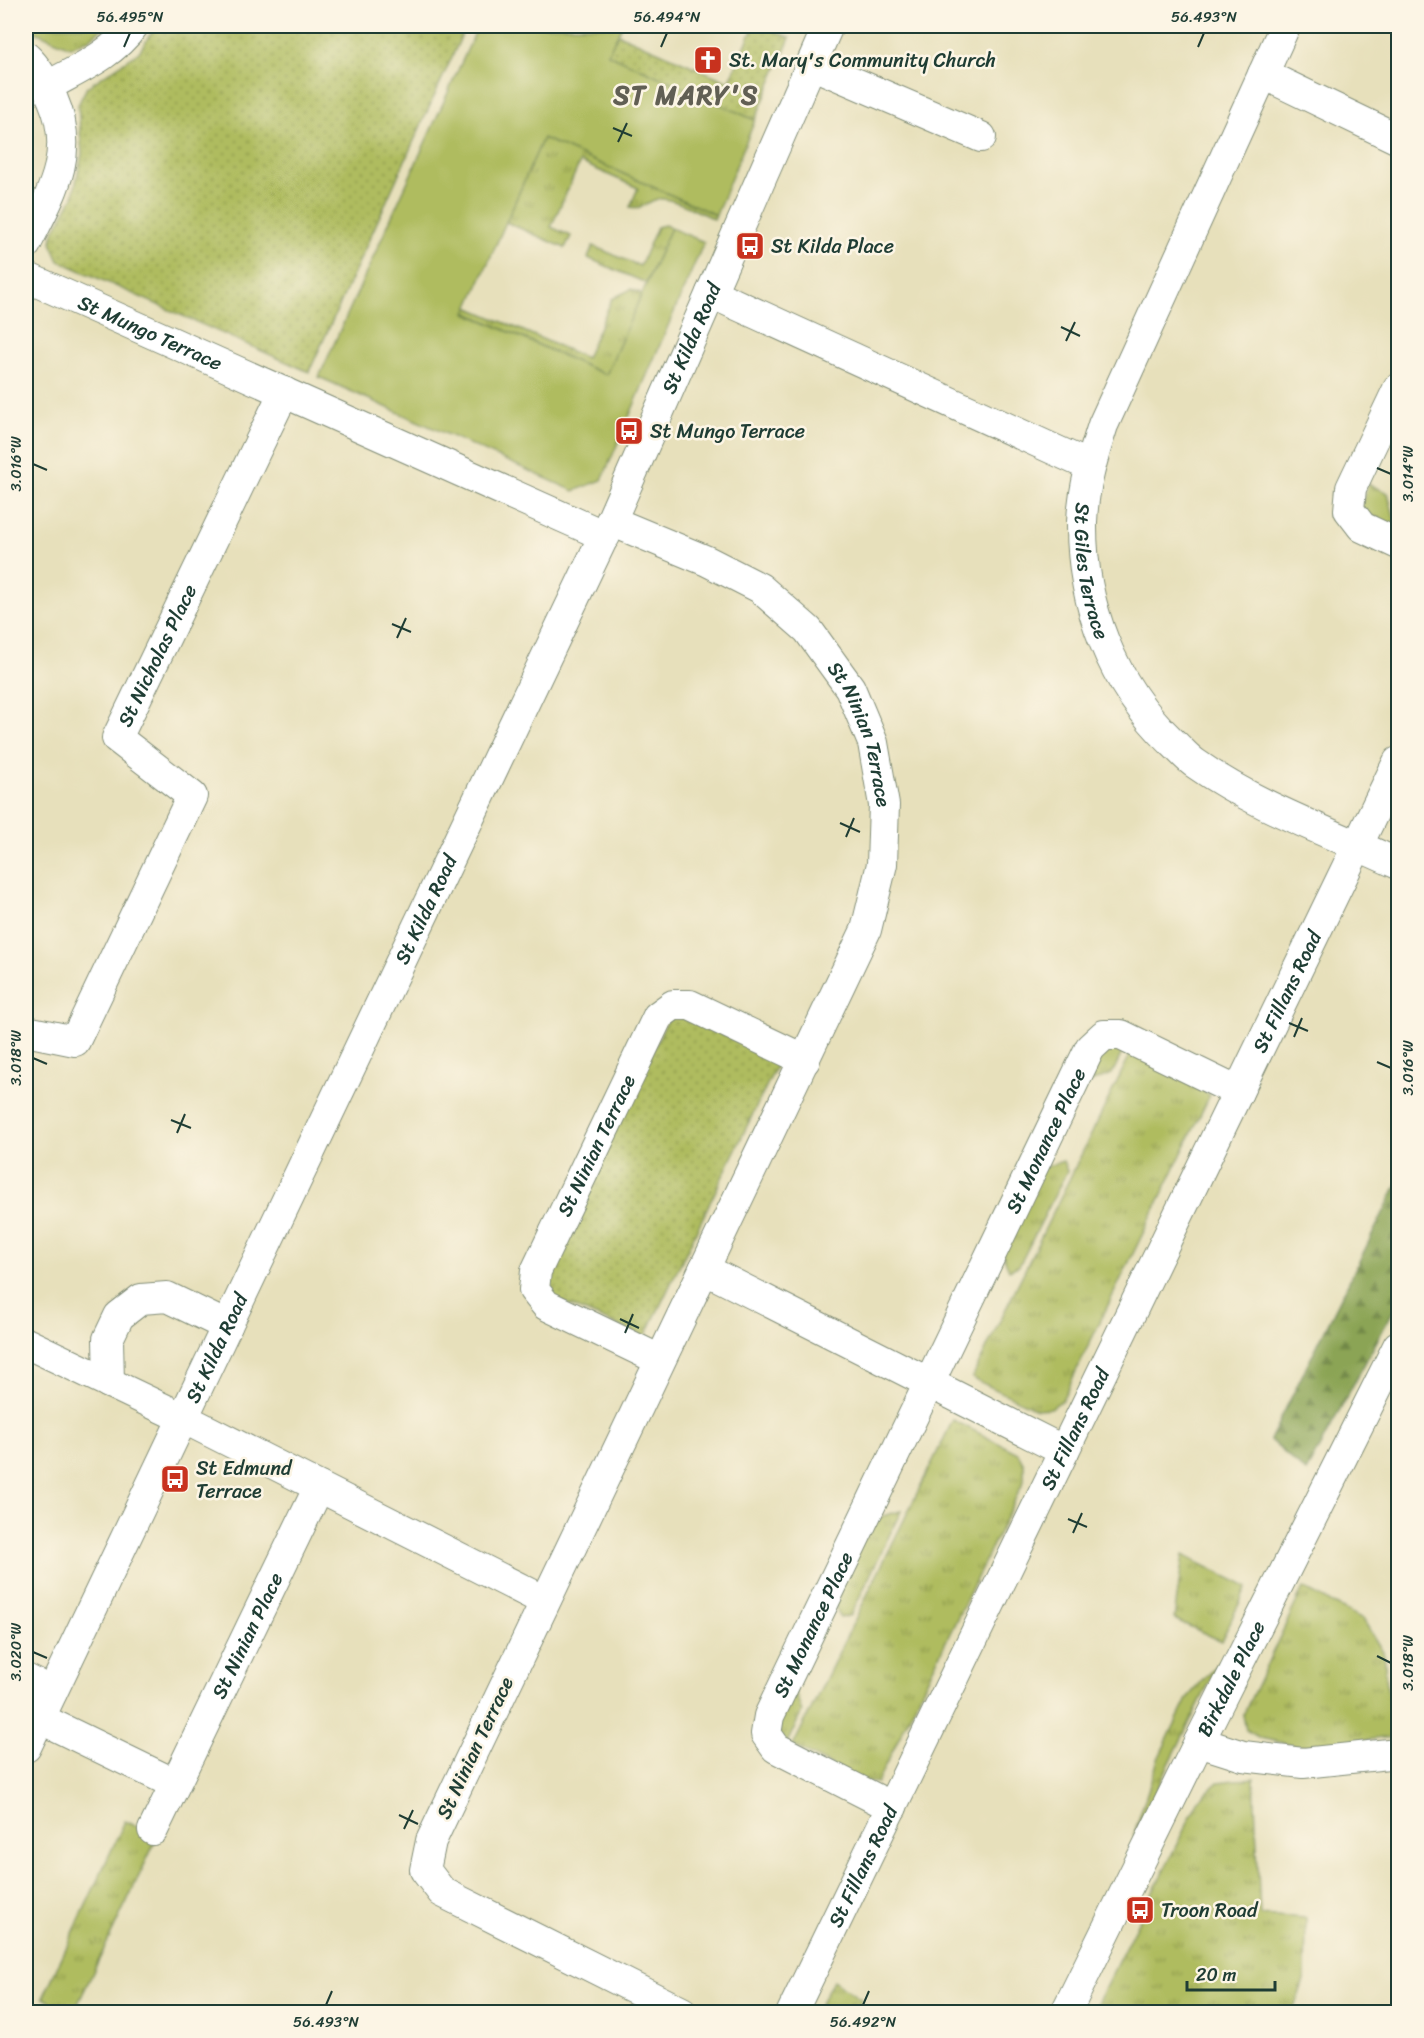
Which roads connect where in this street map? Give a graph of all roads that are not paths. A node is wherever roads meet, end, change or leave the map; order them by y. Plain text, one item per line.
1 (133, 26) edge
2 (828, 26) edge
3 (1285, 26) edge
4 (26, 57) edge
5 (811, 64) junction
6 (1263, 74) junction
7 (48, 86) junction
8 (981, 137) dead end
9 (1398, 139) edge
10 (26, 244) edge
11 (26, 277) edge
12 (711, 293) junction
13 (1398, 389) edge
14 (284, 392) junction
15 (1090, 466) junction
16 (608, 529) junction
17 (1398, 544) edge
18 (1398, 762) edge
19 (1358, 845) junction
20 (1398, 864) edge
21 (26, 1031) edge
22 (805, 1060) junction
23 (1238, 1092) junction
24 (704, 1269) junction
25 (227, 1326) junction
26 (26, 1343) edge
27 (1398, 1346) edge
28 (660, 1360) junction
29 (109, 1383) junction
30 (928, 1383) junction
31 (183, 1418) junction
32 (1064, 1451) junction
33 (319, 1487) junction
34 (545, 1601) junction
35 (26, 1679) edge
36 (46, 1705) junction
37 (1199, 1742) junction
38 (26, 1747) edge
39 (1398, 1753) edge
40 (175, 1784) junction
41 (892, 1807) junction
42 (153, 1830) dead end
43 (682, 2013) edge
44 (792, 2013) edge
45 (1066, 2013) edge

1 - 7 street
2 - 5 street, St Kilda Road
3 - 6 street, St Giles Terrace
4 - 7 street
5 - 8 street
5 - 12 street, St Kilda Road
6 - 9 street
6 - 15 street, St Giles Terrace
7 - 10 street
11 - 14 street, St Mungo Terrace
12 - 15 street
12 - 16 street, St Kilda Road
13 - 17 street
14 - 16 street, St Mungo Terrace
14 - 21 street, St Nicholas Place
15 - 19 street, St Giles Terrace
16 - 22 street, St Ninian Terrace
16 - 25 street, St Kilda Road
18 - 19 street, St Fillans Road
19 - 20 street
19 - 23 street, St Fillans Road
22 - 24 street, St Ninian Terrace
22 - 28 street, St Ninian Terrace
23 - 30 street, St Monance Place
23 - 32 street, St Fillans Road
24 - 28 street, St Ninian Terrace
24 - 30 street
25 - 29 street
25 - 31 street, St Kilda Road
26 - 29 street
27 - 37 street, Birkdale Place
28 - 34 street, St Ninian Terrace
29 - 31 street
30 - 32 street
30 - 41 street, St Monance Place
31 - 33 street
31 - 36 street, St Kilda Road
32 - 41 street, St Fillans Road
33 - 34 street
33 - 40 street, St Ninian Place
34 - 43 street, St Ninian Terrace
35 - 36 street
36 - 38 street, St Kilda Road
36 - 40 street
37 - 39 street
37 - 45 street, Birkdale Place
40 - 42 street, St Ninian Place
41 - 44 street, St Fillans Road

